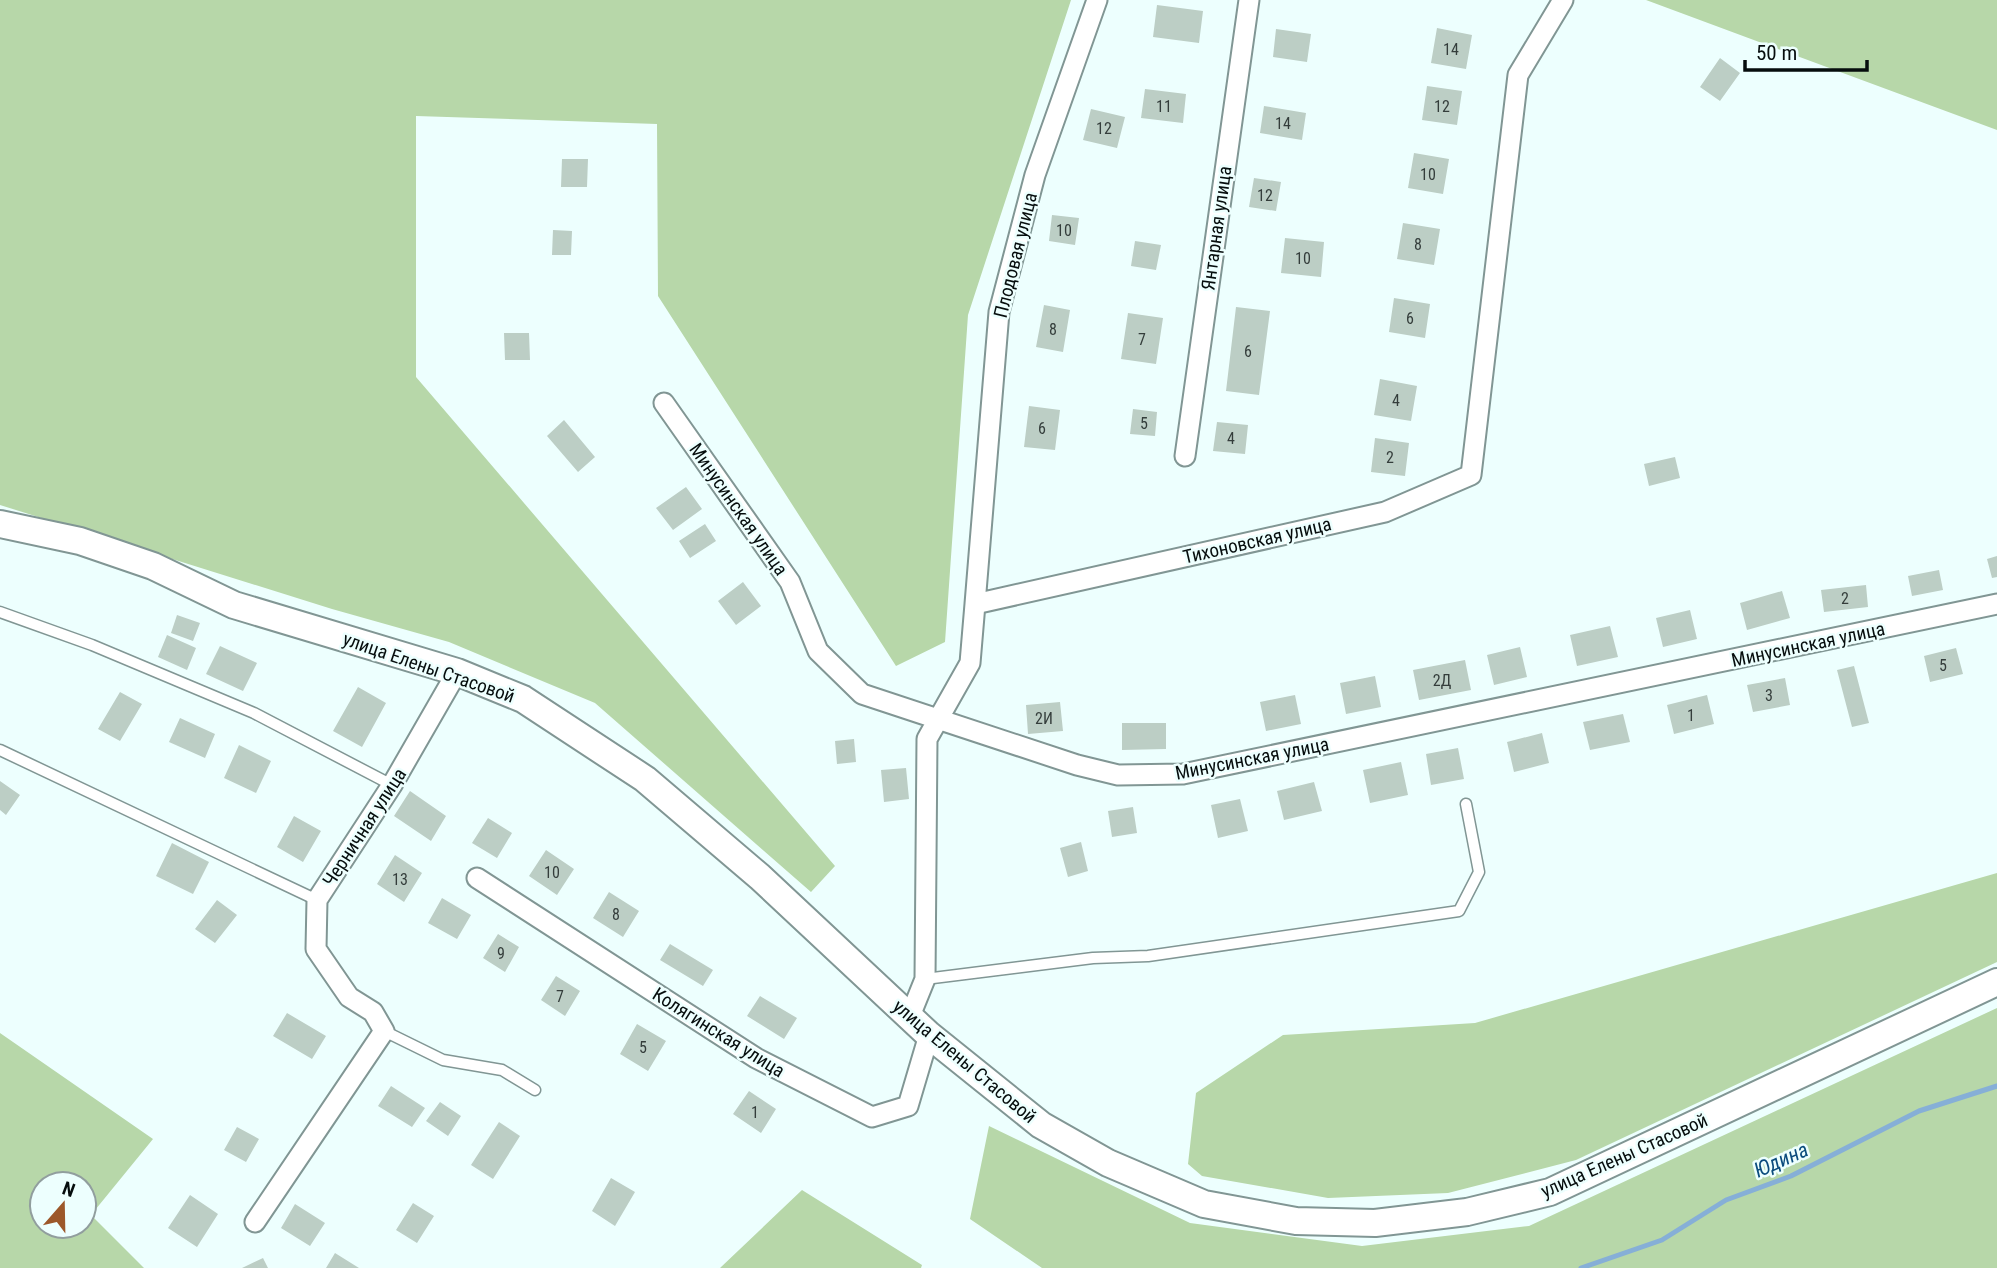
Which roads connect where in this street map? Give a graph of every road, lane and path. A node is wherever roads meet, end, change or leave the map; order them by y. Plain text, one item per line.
1 (1097, 0) edge
2 (1250, 0) edge
3 (1563, 0) edge
4 (664, 403) dead end
5 (1185, 456) dead end
6 (0, 524) edge
7 (975, 604) junction
8 (1997, 604) edge
9 (0, 612) edge
10 (457, 672) junction
11 (940, 719) junction
12 (0, 750) edge
13 (392, 785) junction
14 (1466, 804) dead end
15 (477, 878) dead end
16 (317, 900) junction
17 (925, 979) junction
18 (1997, 982) edge
19 (910, 1016) junction
20 (384, 1031) junction
21 (929, 1035) junction
22 (535, 1090) dead end
23 (255, 1222) dead end

1 - 7 street, Плодовая улица
2 - 5 street, Янтарная улица
3 - 7 street, Тихоновская улица
4 - 11 street, Минусинская улица
6 - 10 main road, улица Елены Стасовой
7 - 11 street
8 - 11 street, Минусинская улица
9 - 13 lane
10 - 13 street, Черничная улица
10 - 19 main road, улица Елены Стасовой
11 - 17 street
12 - 16 lane
13 - 16 street, Черничная улица
14 - 17 lane
15 - 21 street, Колягинская улица
16 - 20 street, Черничная улица
17 - 19 street
18 - 21 main road, улица Елены Стасовой
19 - 21 main road, улица Елены Стасовой
20 - 22 lane
20 - 23 street

